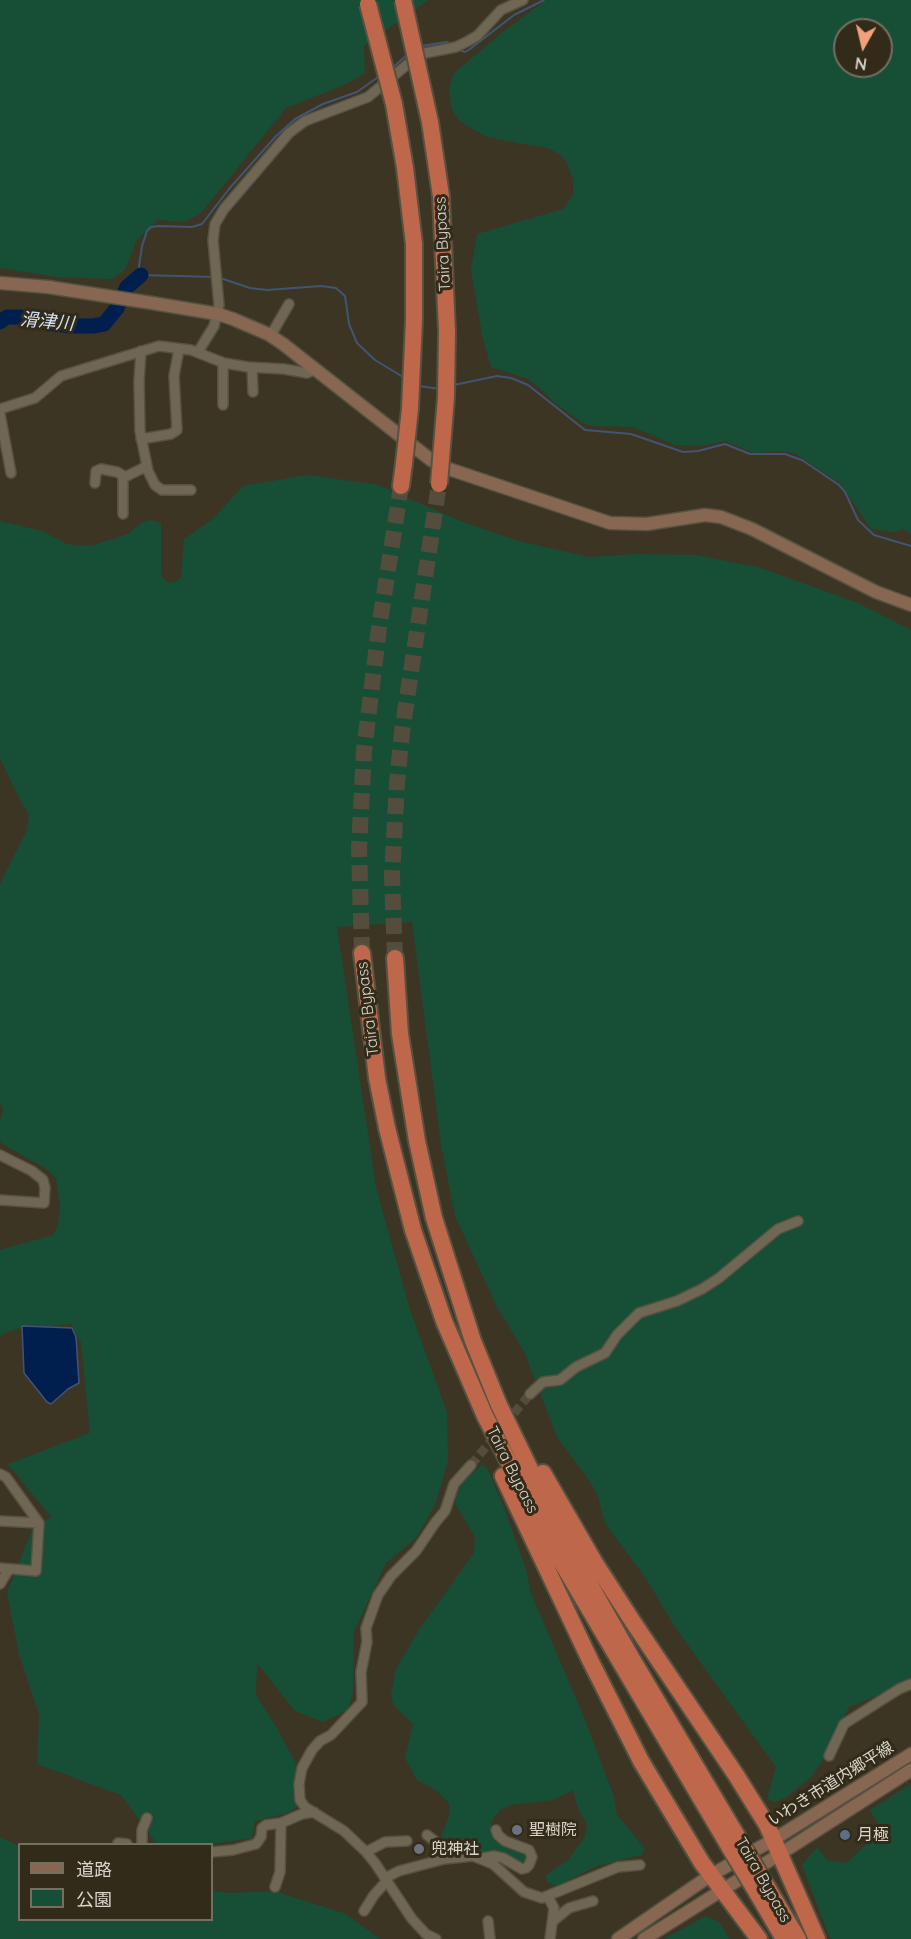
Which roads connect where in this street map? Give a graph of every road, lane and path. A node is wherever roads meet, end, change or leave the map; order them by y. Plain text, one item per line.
1 (403, 0) edge
2 (523, 0) edge
3 (368, 2) edge
4 (0, 283) edge
5 (289, 304) dead end
6 (217, 314) junction
7 (271, 335) junction
8 (179, 349) junction
9 (141, 351) junction
10 (198, 352) junction
11 (223, 363) junction
12 (252, 368) junction
13 (317, 369) junction
14 (253, 392) dead end
15 (223, 405) dead end
16 (0, 411) edge
17 (141, 439) junction
18 (147, 466) junction
19 (11, 473) dead end
20 (124, 476) junction
21 (95, 483) dead end
22 (400, 486) tunnel mouth
23 (438, 487) tunnel mouth
24 (190, 490) dead end
25 (123, 514) dead end
26 (911, 605) edge
27 (362, 953) tunnel mouth
28 (395, 958) tunnel mouth
29 (0, 1155) edge
30 (403, 1194) junction
31 (0, 1200) edge
32 (798, 1221) dead end
33 (461, 1308) junction
34 (530, 1394) tunnel mouth
35 (471, 1465) tunnel mouth
36 (0, 1474) edge
37 (0, 1521) edge
38 (39, 1523) junction
39 (5, 1569) edge
40 (0, 1584) edge
41 (911, 1684) edge
42 (911, 1754) edge
43 (830, 1756) dead end
44 (911, 1770) edge
45 (314, 1812) junction
46 (147, 1818) dead end
47 (280, 1823) junction
48 (496, 1830) dead end
49 (427, 1835) dead end
50 (407, 1841) dead end
51 (142, 1843) edge
52 (735, 1845) junction
53 (777, 1847) junction
54 (213, 1852) edge
55 (366, 1852) junction
56 (455, 1857) junction
57 (482, 1858) junction
58 (640, 1865) dead end
59 (711, 1875) junction
60 (387, 1881) junction
61 (758, 1883) junction
62 (275, 1887) dead end
63 (723, 1890) junction
64 (548, 1897) junction
65 (593, 1901) dead end
66 (364, 1911) dead end
67 (488, 1921) dead end
68 (553, 1922) junction
69 (436, 1939) edge
70 (490, 1939) edge
71 (550, 1939) edge
72 (618, 1939) edge
73 (644, 1939) edge
74 (759, 1939) edge
75 (784, 1939) edge
76 (798, 1939) edge
77 (817, 1939) edge

1 - 23 highway, Taira Bypass, bridge
2 - 6 street
3 - 22 highway, Taira Bypass, bridge
4 - 6 street
5 - 7 street
6 - 7 street
6 - 10 street
7 - 13 street
8 - 9 street
8 - 10 street
8 - 17 street
9 - 16 street
9 - 17 street
10 - 11 street
11 - 12 street
11 - 15 street
12 - 13 street
12 - 14 street
13 - 26 street
16 - 19 street
17 - 18 street
18 - 20 street
18 - 24 street
20 - 21 street
20 - 25 street
27 - 30 highway, Taira Bypass
28 - 33 highway, Taira Bypass
29 - 31 street
30 - 52 highway, Taira Bypass
30 - 59 highway
32 - 34 street
33 - 52 highway, Taira Bypass
33 - 53 highway
35 - 45 street
36 - 38 street
37 - 38 street
38 - 39 street
39 - 40 street
41 - 43 street
42 - 53 street, いわき市道内郷平線
44 - 53 street, いわき市道内郷平線
45 - 47 street
45 - 55 street
46 - 51 street
47 - 54 street
47 - 62 street
48 - 57 street
49 - 56 street
50 - 55 street
52 - 61 highway, Taira Bypass, bridge
53 - 59 street, いわき市道内郷平線
53 - 63 street, いわき市道内郷平線
53 - 77 highway
55 - 60 street
56 - 57 street
56 - 60 street
57 - 64 street
58 - 64 street
59 - 63 highway
59 - 72 street, いわき市道内郷平線
60 - 66 street
60 - 69 street
61 - 75 highway, Taira Bypass
61 - 76 highway, Taira Bypass
63 - 73 street, いわき市道内郷平線
63 - 74 highway
64 - 68 street
65 - 68 street
67 - 70 street
68 - 71 street

